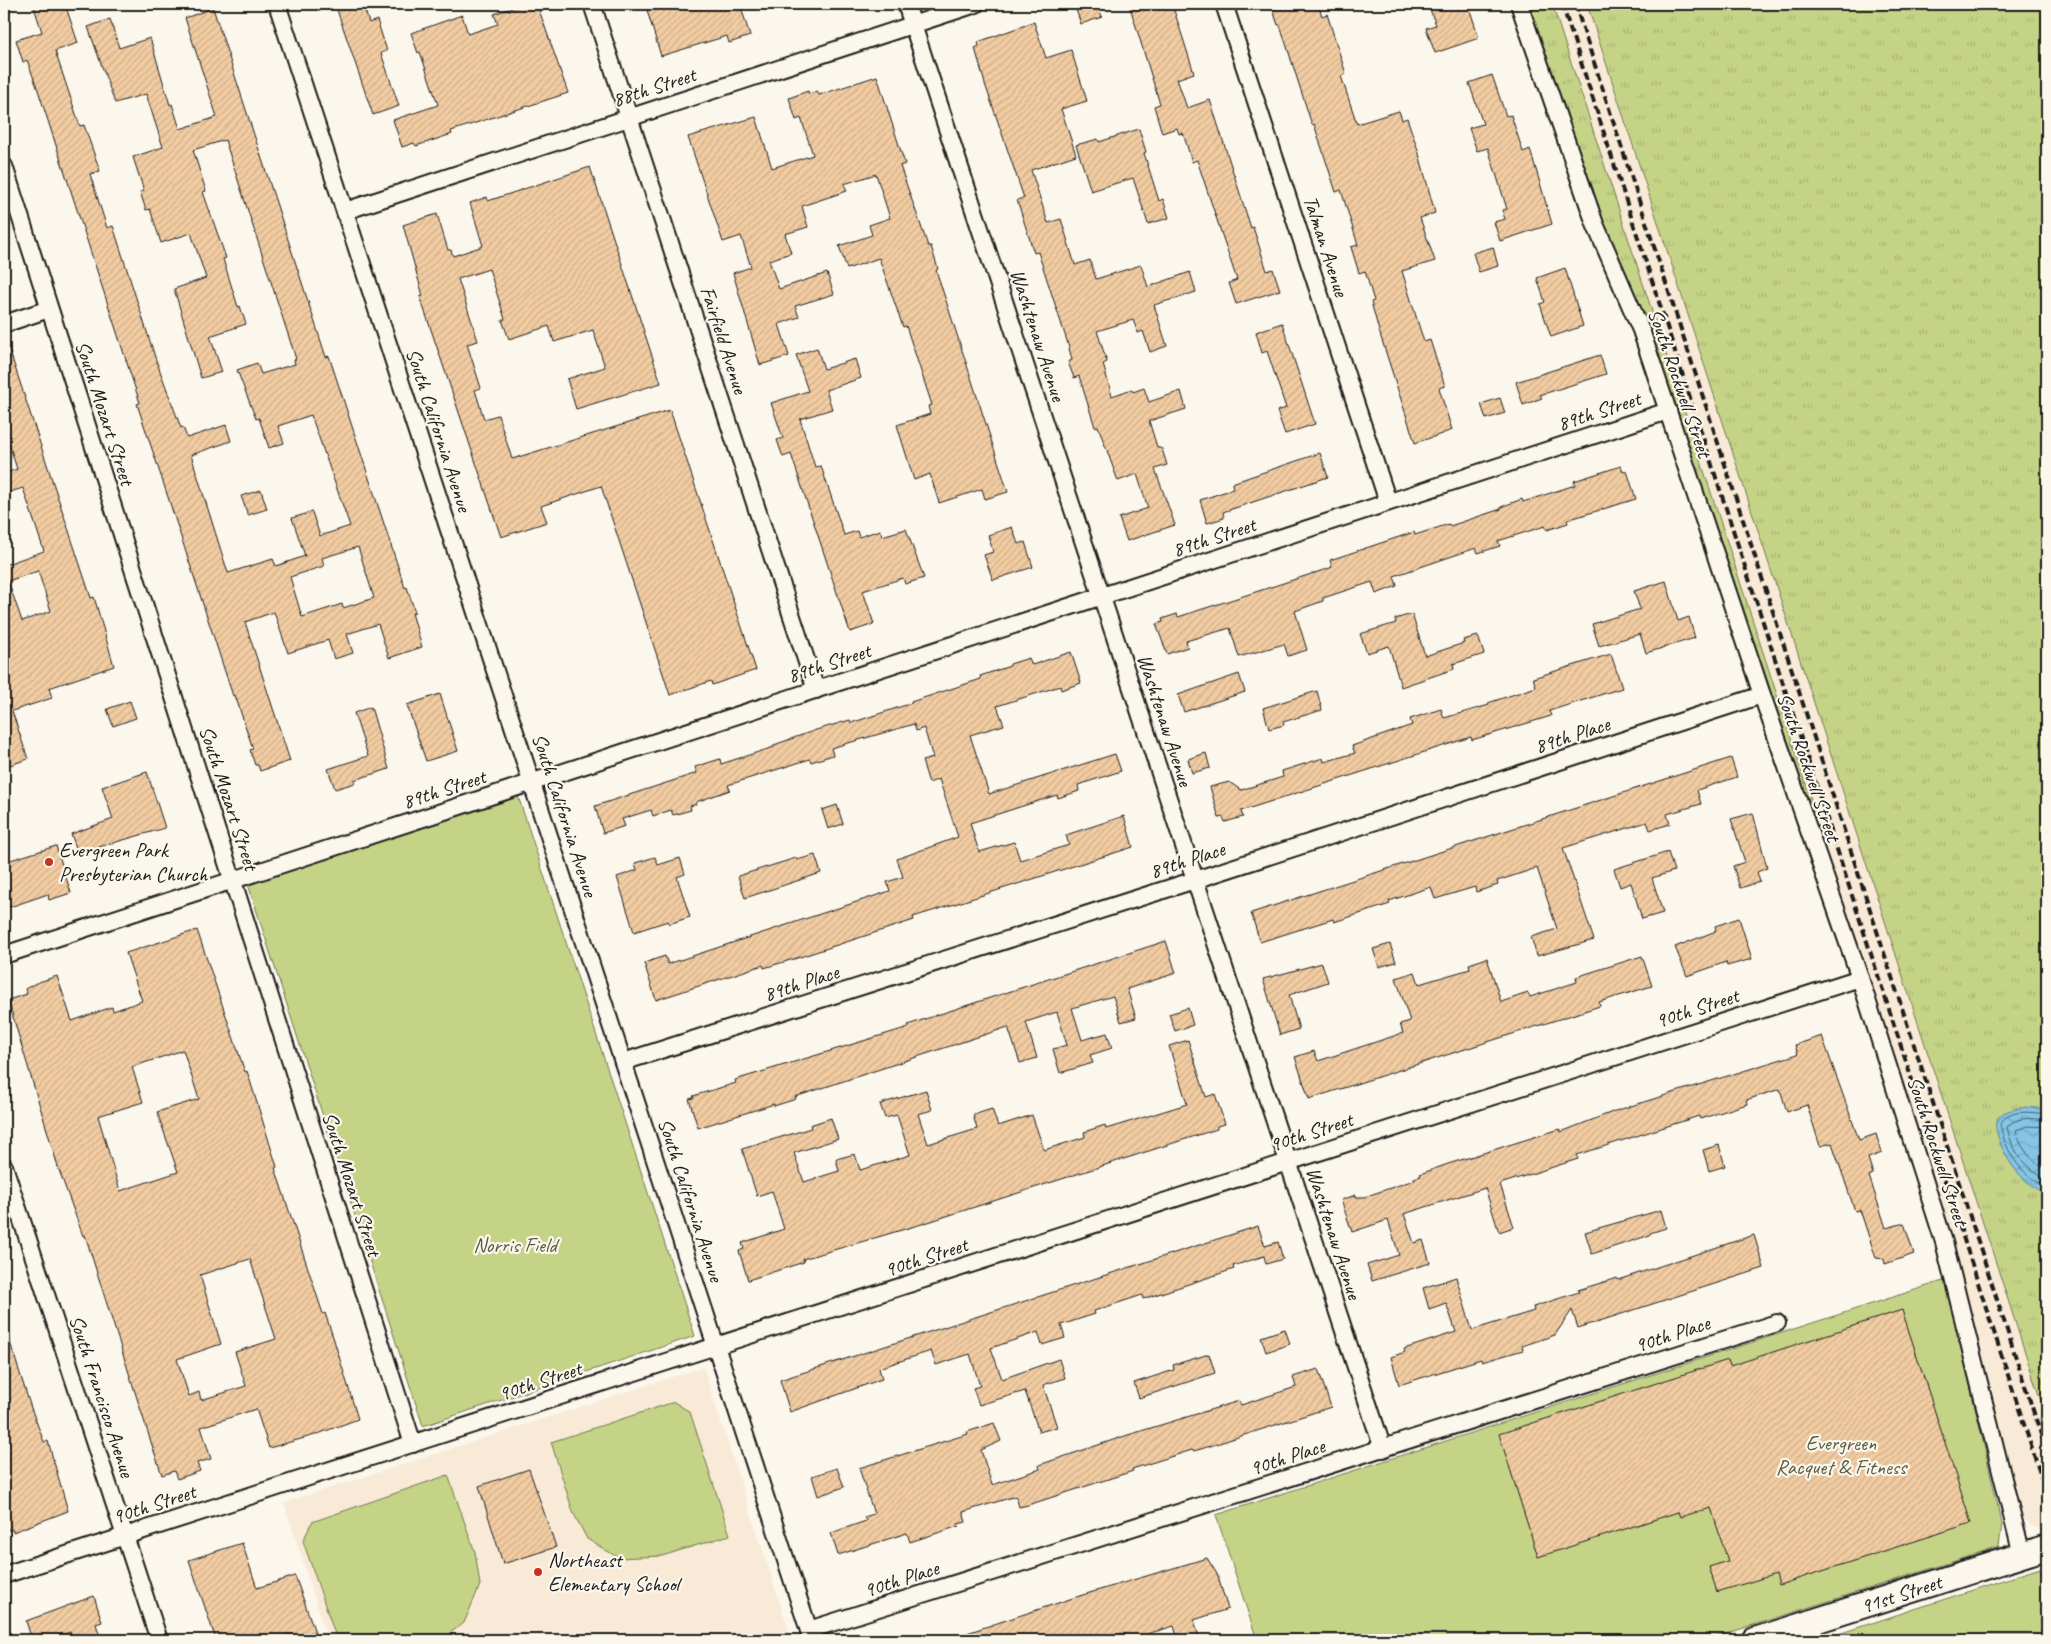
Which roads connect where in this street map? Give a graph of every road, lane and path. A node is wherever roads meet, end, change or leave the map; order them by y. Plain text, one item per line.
1 (277, 4) edge
2 (592, 4) edge
3 (906, 4) edge
4 (976, 4) edge
5 (1224, 4) edge
6 (1519, 4) edge
7 (913, 24) junction
8 (629, 118) junction
9 (4, 166) edge
10 (345, 211) junction
11 (50, 309) junction
12 (4, 324) edge
13 (1668, 411) junction
14 (1388, 502) junction
15 (1102, 596) junction
16 (816, 690) junction
17 (1762, 695) junction
18 (532, 783) junction
19 (232, 880) junction
20 (1195, 880) junction
21 (4, 955) edge
22 (1860, 978) junction
23 (623, 1062) junction
24 (1288, 1162) junction
25 (4, 1166) edge
26 (1777, 1323) dead end
27 (716, 1346) junction
28 (413, 1444) junction
29 (1383, 1449) junction
30 (125, 1536) junction
31 (2047, 1547) edge
32 (2022, 1555) junction
33 (4, 1575) edge
34 (811, 1635) edge
35 (159, 1640) edge
36 (1755, 1640) edge

1 - 10 street, South California Avenue
2 - 8 street, Fairfield Avenue
3 - 7 street, Washtenaw Avenue
4 - 7 street, 88th Street
5 - 14 street, Talman Avenue
6 - 13 street, South Rockwell Street
7 - 8 street, 88th Street
7 - 15 street, Washtenaw Avenue
8 - 10 street, 88th Street
8 - 16 street, Fairfield Avenue
9 - 11 street, South Mozart Street
10 - 18 street, South California Avenue
11 - 12 street
11 - 19 street, South Mozart Street
13 - 14 street, 89th Street
13 - 17 street, South Rockwell Street
14 - 15 street, 89th Street
15 - 16 street, 89th Street
15 - 20 street, Washtenaw Avenue
16 - 18 street, 89th Street
17 - 20 street, 89th Place
17 - 22 street, South Rockwell Street
18 - 19 street, 89th Street
18 - 23 street, South California Avenue
19 - 21 street, 89th Street
19 - 28 street, South Mozart Street
20 - 23 street, 89th Place
20 - 24 street, Washtenaw Avenue
22 - 24 street, 90th Street
22 - 32 street, South Rockwell Street
23 - 27 street, South California Avenue
24 - 27 street, 90th Street
24 - 29 street, Washtenaw Avenue
25 - 30 street, South Francisco Avenue
26 - 29 street, 90th Place
27 - 28 street, 90th Street
27 - 34 street, South California Avenue
28 - 30 street, 90th Street
29 - 34 street, 90th Place
30 - 33 street, 90th Street
30 - 35 street, South Francisco Avenue
31 - 32 street, 91st Street
32 - 36 street, 91st Street

